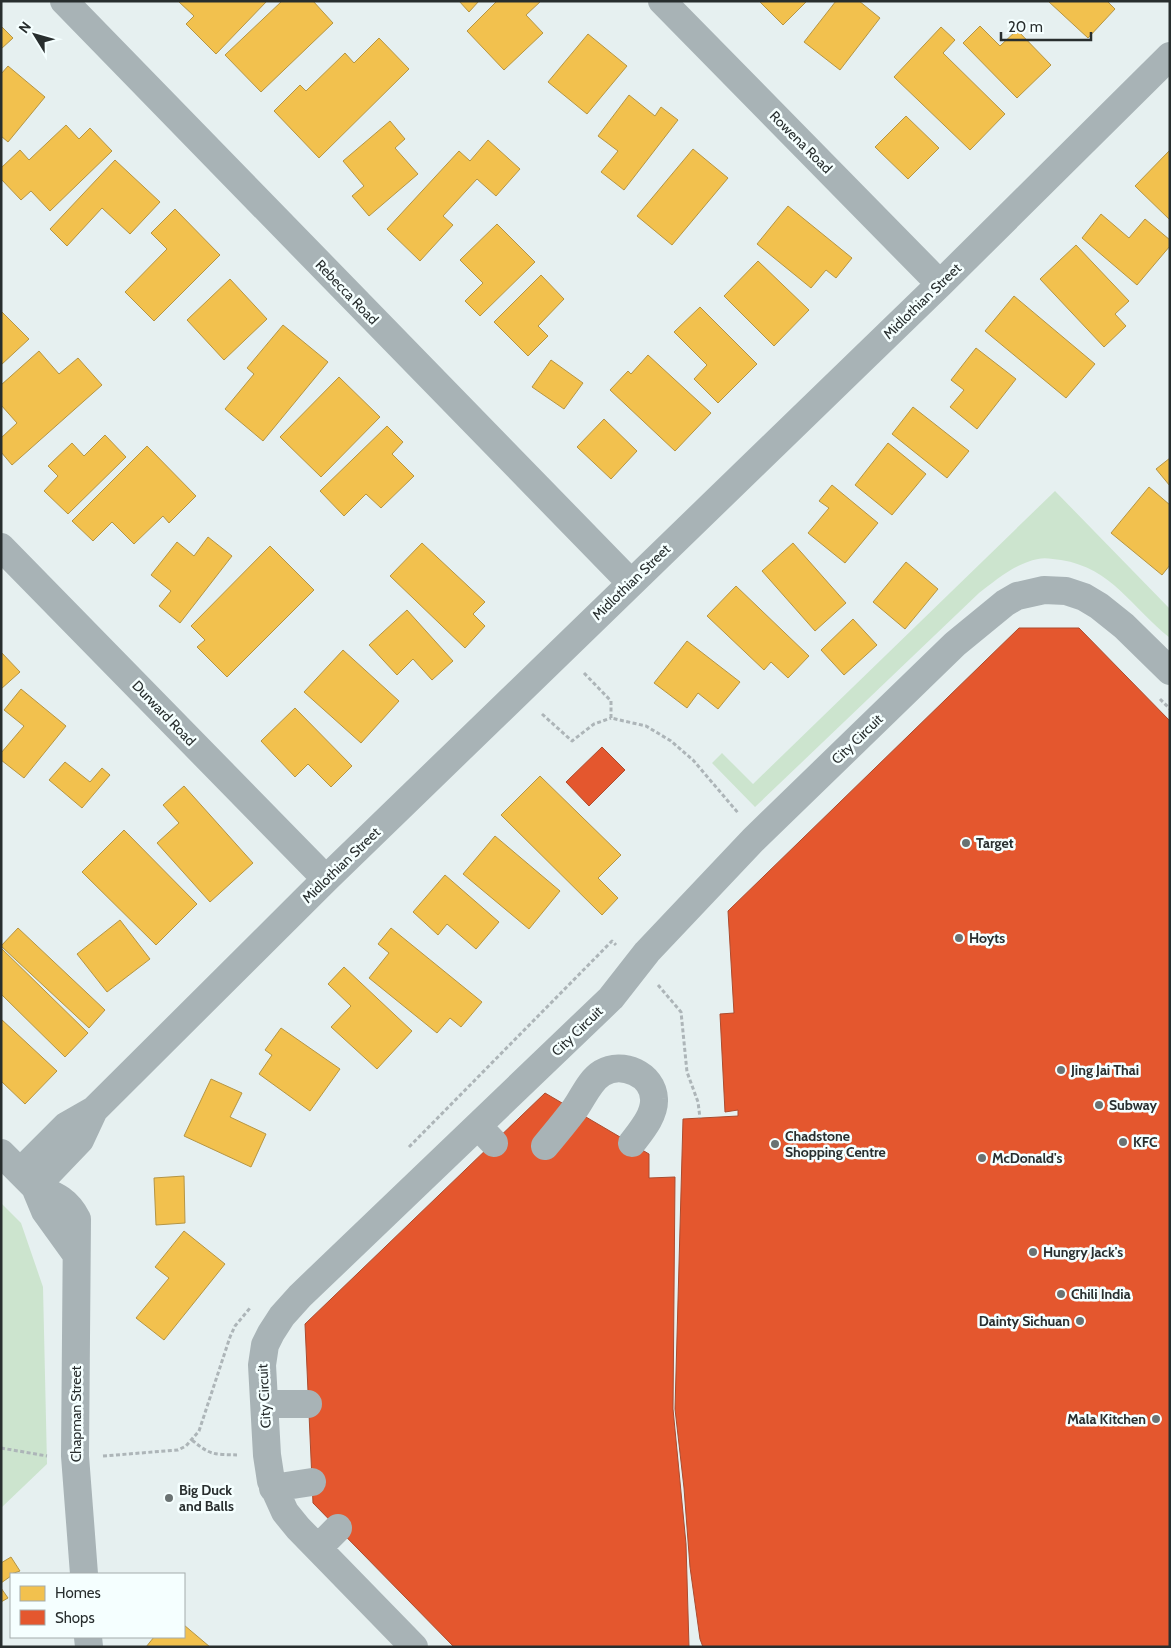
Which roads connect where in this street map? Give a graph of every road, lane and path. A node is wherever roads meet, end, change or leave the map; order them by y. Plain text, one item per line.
1 (64, 1) edge
2 (662, 1) edge
3 (1170, 56) edge
4 (940, 284) junction
5 (1, 547) edge
6 (631, 582) junction
7 (1170, 671) edge
8 (584, 673) dead end
9 (1157, 696) dead end
10 (1170, 710) edge
11 (542, 714) dead end
12 (611, 718) junction
13 (752, 840) junction
14 (326, 879) junction
15 (655, 982) dead end
16 (700, 1118) dead end
17 (632, 1143) dead end
18 (544, 1146) dead end
19 (19, 1170) edge
20 (230, 1337) dead end
21 (265, 1404) junction
22 (308, 1404) dead end
23 (192, 1440) junction
24 (47, 1447) dead end
25 (1, 1448) edge
26 (99, 1456) dead end
27 (244, 1456) dead end
28 (312, 1482) dead end
29 (273, 1488) junction
30 (338, 1528) dead end
31 (318, 1548) junction
32 (84, 1573) edge
33 (414, 1647) edge

1 - 6 street, Rebecca Road
2 - 4 street, Rowena Road
3 - 4 street, Midlothian Street
4 - 6 street, Midlothian Street
5 - 14 street, Durward Road
6 - 14 street, Midlothian Street
7 - 13 street, City Circuit
8 - 12 path
9 - 10 path
11 - 12 path
12 - 13 path
13 - 21 street, City Circuit
14 - 19 street, Midlothian Street
15 - 16 path
17 - 18 street
19 - 32 street, Chapman Street
20 - 23 path
21 - 22 street
21 - 29 street, City Circuit
23 - 26 path
23 - 27 path
24 - 25 path
28 - 29 street
29 - 31 street, City Circuit
30 - 31 street
31 - 33 street, City Circuit

